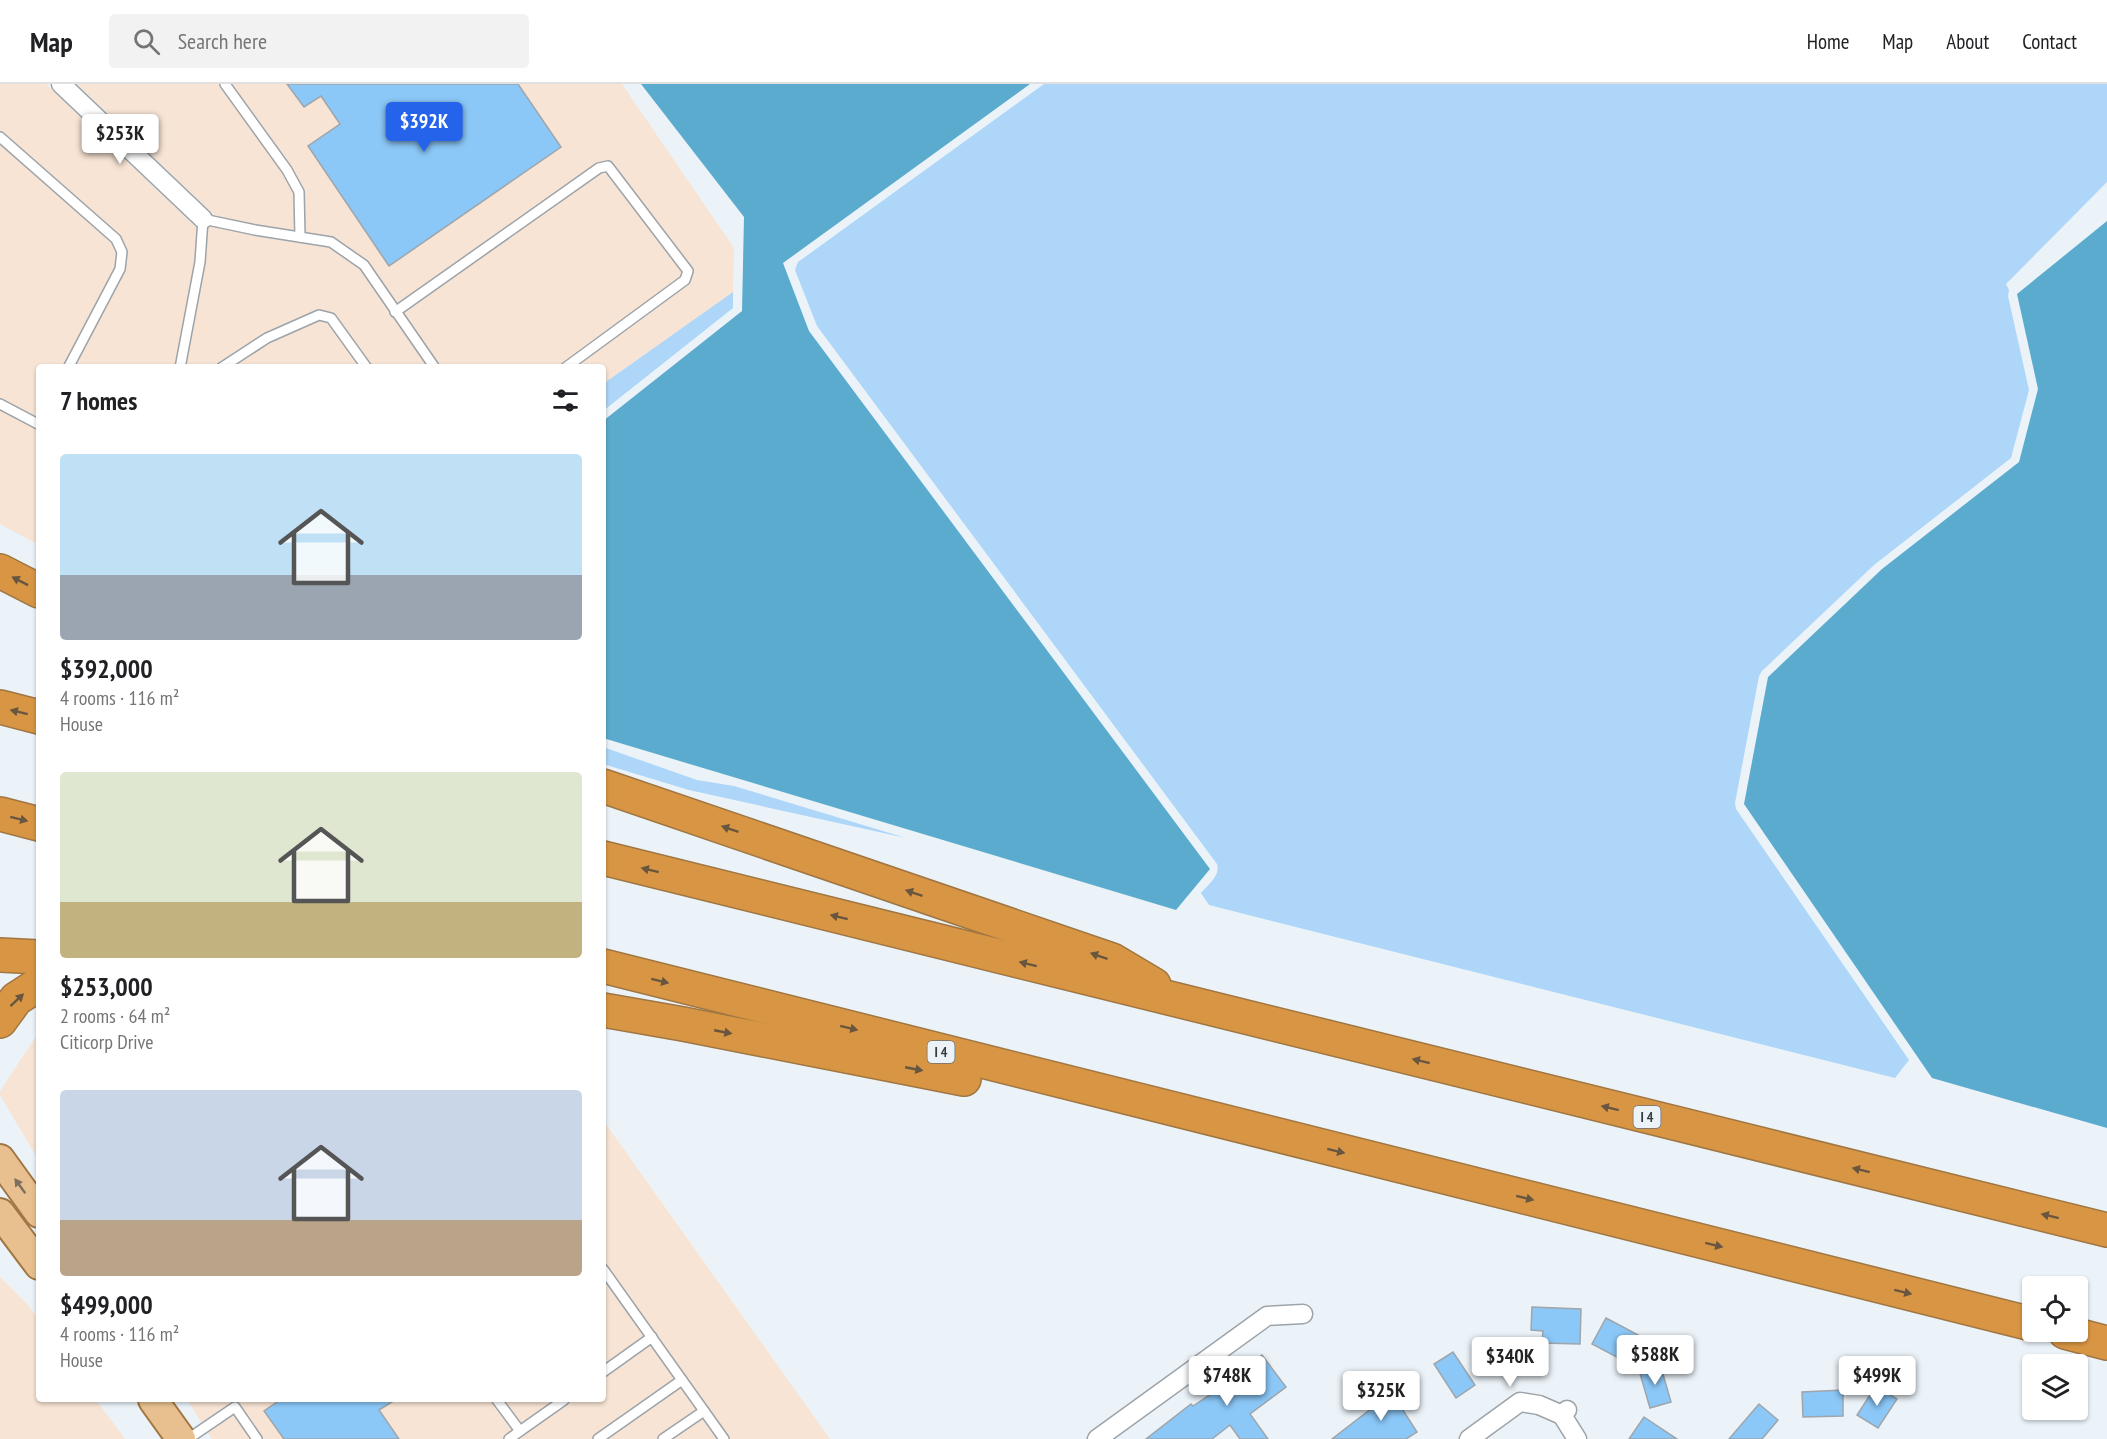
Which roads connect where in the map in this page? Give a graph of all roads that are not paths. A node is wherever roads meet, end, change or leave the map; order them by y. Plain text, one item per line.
1 (61, 84) edge
2 (225, 84) edge
3 (0, 137) edge
4 (203, 219) junction
5 (300, 237) junction
6 (395, 312) junction
7 (70, 364) edge
8 (181, 364) edge
9 (227, 364) edge
10 (364, 364) edge
11 (432, 364) edge
12 (570, 364) edge
13 (0, 404) edge
14 (36, 422) edge
15 (0, 571) edge
16 (36, 589) edge
17 (0, 707) edge
18 (36, 716) edge
19 (606, 787) edge
20 (0, 814) edge
21 (36, 823) edge
22 (606, 859) edge
23 (0, 956) edge
24 (36, 957) edge
25 (606, 967) edge
26 (36, 986) edge
27 (1187, 1004) junction
28 (606, 1011) edge
29 (0, 1021) edge
30 (1279, 1137) junction
31 (0, 1158) edge
32 (36, 1209) edge
33 (0, 1213) edge
34 (2107, 1230) edge
35 (36, 1261) edge
36 (606, 1273) edge
37 (1303, 1314) dead end
38 (2022, 1322) edge
39 (652, 1337) junction
40 (2088, 1337) edge
41 (2107, 1342) edge
42 (606, 1370) edge
43 (682, 1380) junction
44 (154, 1402) edge
45 (498, 1402) edge
46 (561, 1402) edge
47 (704, 1411) junction
48 (520, 1431) junction
49 (181, 1439) edge
50 (188, 1439) edge
51 (257, 1439) edge
52 (509, 1439) edge
53 (598, 1439) edge
54 (663, 1439) edge
55 (724, 1439) edge
56 (1097, 1439) edge
57 (1470, 1439) edge
58 (1577, 1439) edge

1 - 4 street
2 - 5 lane
3 - 7 lane
4 - 5 lane
4 - 8 lane
5 - 6 lane
6 - 11 lane
6 - 12 lane
9 - 10 lane
13 - 14 lane
16 -> 15 highway
18 -> 17 highway
27 -> 19 highway
20 -> 21 highway
27 -> 22 highway, I 4
23 - 24 highway
25 -> 30 highway, I 4
29 -> 26 highway
34 -> 27 highway, I 4
28 -> 30 highway
30 -> 38 highway, I 4
32 -> 31 main road
33 - 35 main road
36 - 39 lane
37 - 56 street
39 - 42 lane
39 - 43 lane
40 - 41 highway
43 - 47 lane
43 - 53 lane
44 - 49 main road
45 - 48 lane
46 - 48 lane
47 - 54 lane
47 - 55 lane
48 - 52 lane
50 - 51 lane
57 - 58 street

